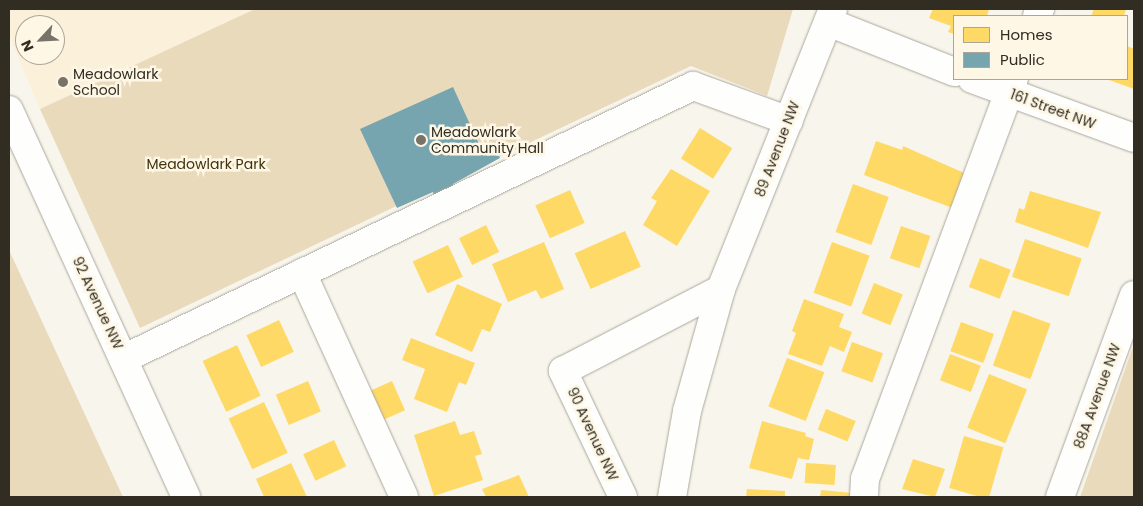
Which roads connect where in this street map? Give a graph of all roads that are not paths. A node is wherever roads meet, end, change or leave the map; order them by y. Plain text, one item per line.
1 (830, 15) edge
2 (953, 72) edge
3 (978, 80) edge
4 (1011, 86) edge
5 (9, 110) edge
6 (789, 121) junction
7 (1134, 138) edge
8 (302, 273) junction
9 (722, 289) junction
10 (1134, 295) edge
11 (124, 359) junction
12 (186, 497) edge
13 (404, 497) edge
14 (623, 497) edge
15 (672, 497) edge
16 (864, 497) edge
17 (1060, 497) edge

1 - 2 street
1 - 6 street, 89 Avenue NW
3 - 4 street, 161 Street NW
4 - 7 street, 161 Street NW
4 - 16 street
5 - 11 street, 92 Avenue NW
6 - 8 street
6 - 9 street, 89 Avenue NW
8 - 11 street
8 - 13 street
9 - 14 street, 90 Avenue NW
9 - 15 street, 89 Avenue NW
10 - 17 street, 88A Avenue NW
11 - 12 street, 92 Avenue NW

